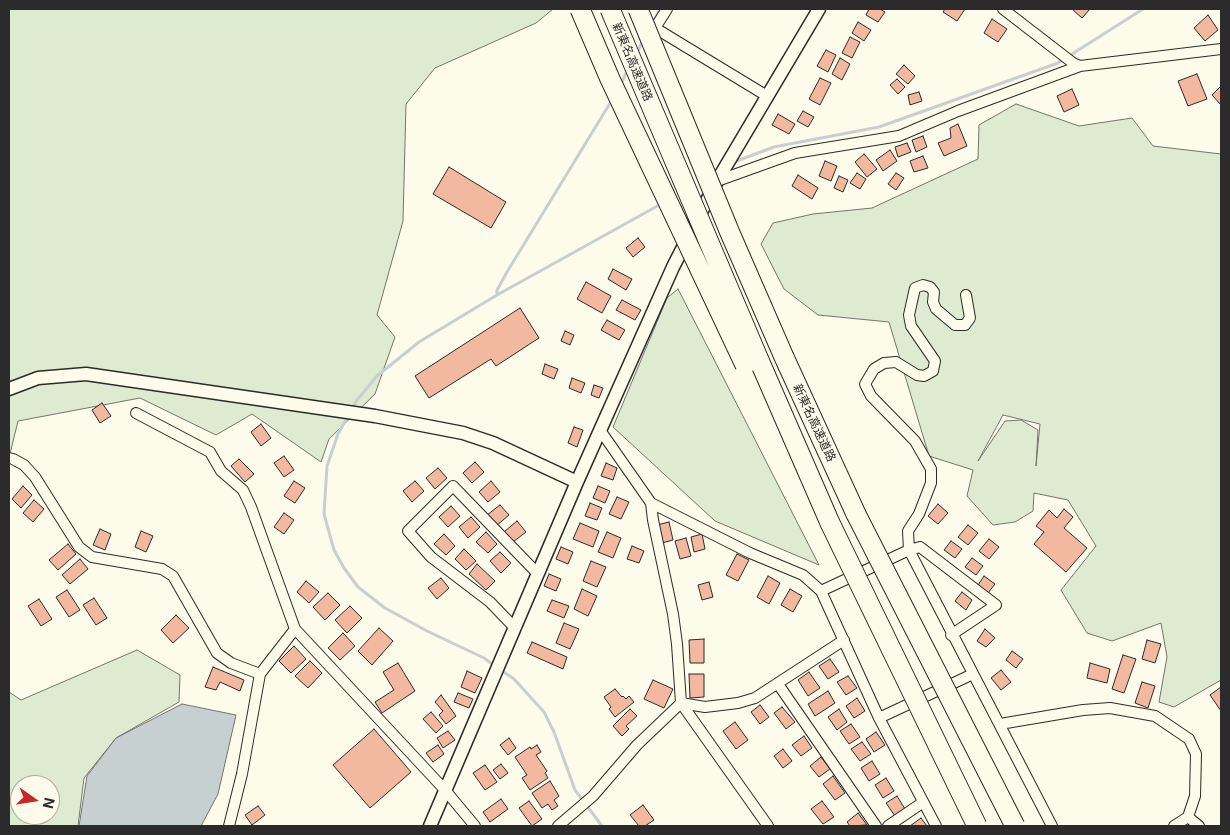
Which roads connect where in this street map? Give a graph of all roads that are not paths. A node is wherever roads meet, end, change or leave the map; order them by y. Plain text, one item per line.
1 (580, 9) edge
2 (610, 9) edge
3 (638, 9) edge
4 (667, 9) edge
5 (819, 9) edge
6 (1002, 9) edge
7 (1221, 48) edge
8 (1076, 65) junction
9 (767, 96) junction
10 (716, 181) junction
11 (966, 296) dead end
12 (752, 362) junction
13 (9, 389) edge
14 (136, 413) dead end
15 (600, 430) junction
16 (9, 458) edge
17 (577, 482) junction
18 (651, 503) junction
19 (909, 550) junction
20 (538, 574) junction
21 (821, 591) junction
22 (295, 628) junction
23 (514, 628) junction
24 (951, 635) junction
25 (844, 640) junction
26 (260, 674) junction
27 (973, 674) junction
28 (778, 684) junction
29 (681, 703) junction
30 (879, 718) junction
31 (1000, 724) junction
32 (445, 790) junction
33 (999, 797) junction
34 (922, 802) junction
35 (1188, 817) junction
36 (229, 826) edge
37 (430, 826) edge
38 (475, 826) edge
39 (558, 826) edge
40 (768, 826) edge
41 (876, 826) edge
42 (888, 826) edge
43 (936, 826) edge
44 (977, 826) edge
45 (1014, 826) edge
46 (1018, 826) edge
47 (1052, 826) edge
48 (1174, 826) edge
49 (1199, 826) edge

1 - 12 highway, bridge
2 - 12 highway, 新東名高速道路, bridge
3 - 33 highway, 新東名高速道路, bridge
4 - 9 street
5 - 9 street
6 - 8 street
7 - 8 street
8 - 10 street
9 - 10 street
10 - 15 street
11 - 19 street
12 - 44 highway, 新東名高速道路, bridge
13 - 17 street
14 - 22 street
15 - 17 street
15 - 18 street
16 - 26 street
17 - 20 street
18 - 21 street
18 - 29 street
19 - 21 street
19 - 24 street
19 - 24 street
20 - 23 street
20 - 23 street
21 - 25 street
22 - 26 street
22 - 32 street
23 - 32 street
24 - 27 street
25 - 28 street
25 - 30 street
26 - 36 street
27 - 30 street
27 - 31 street
28 - 29 street
28 - 41 street
29 - 39 street
29 - 40 street
30 - 34 street
31 - 35 street
31 - 47 street
32 - 37 street
32 - 38 street
33 - 45 highway, 新東名高速道路, bridge
33 - 46 highway, bridge
34 - 42 street
34 - 43 street
35 - 48 street
35 - 49 street

